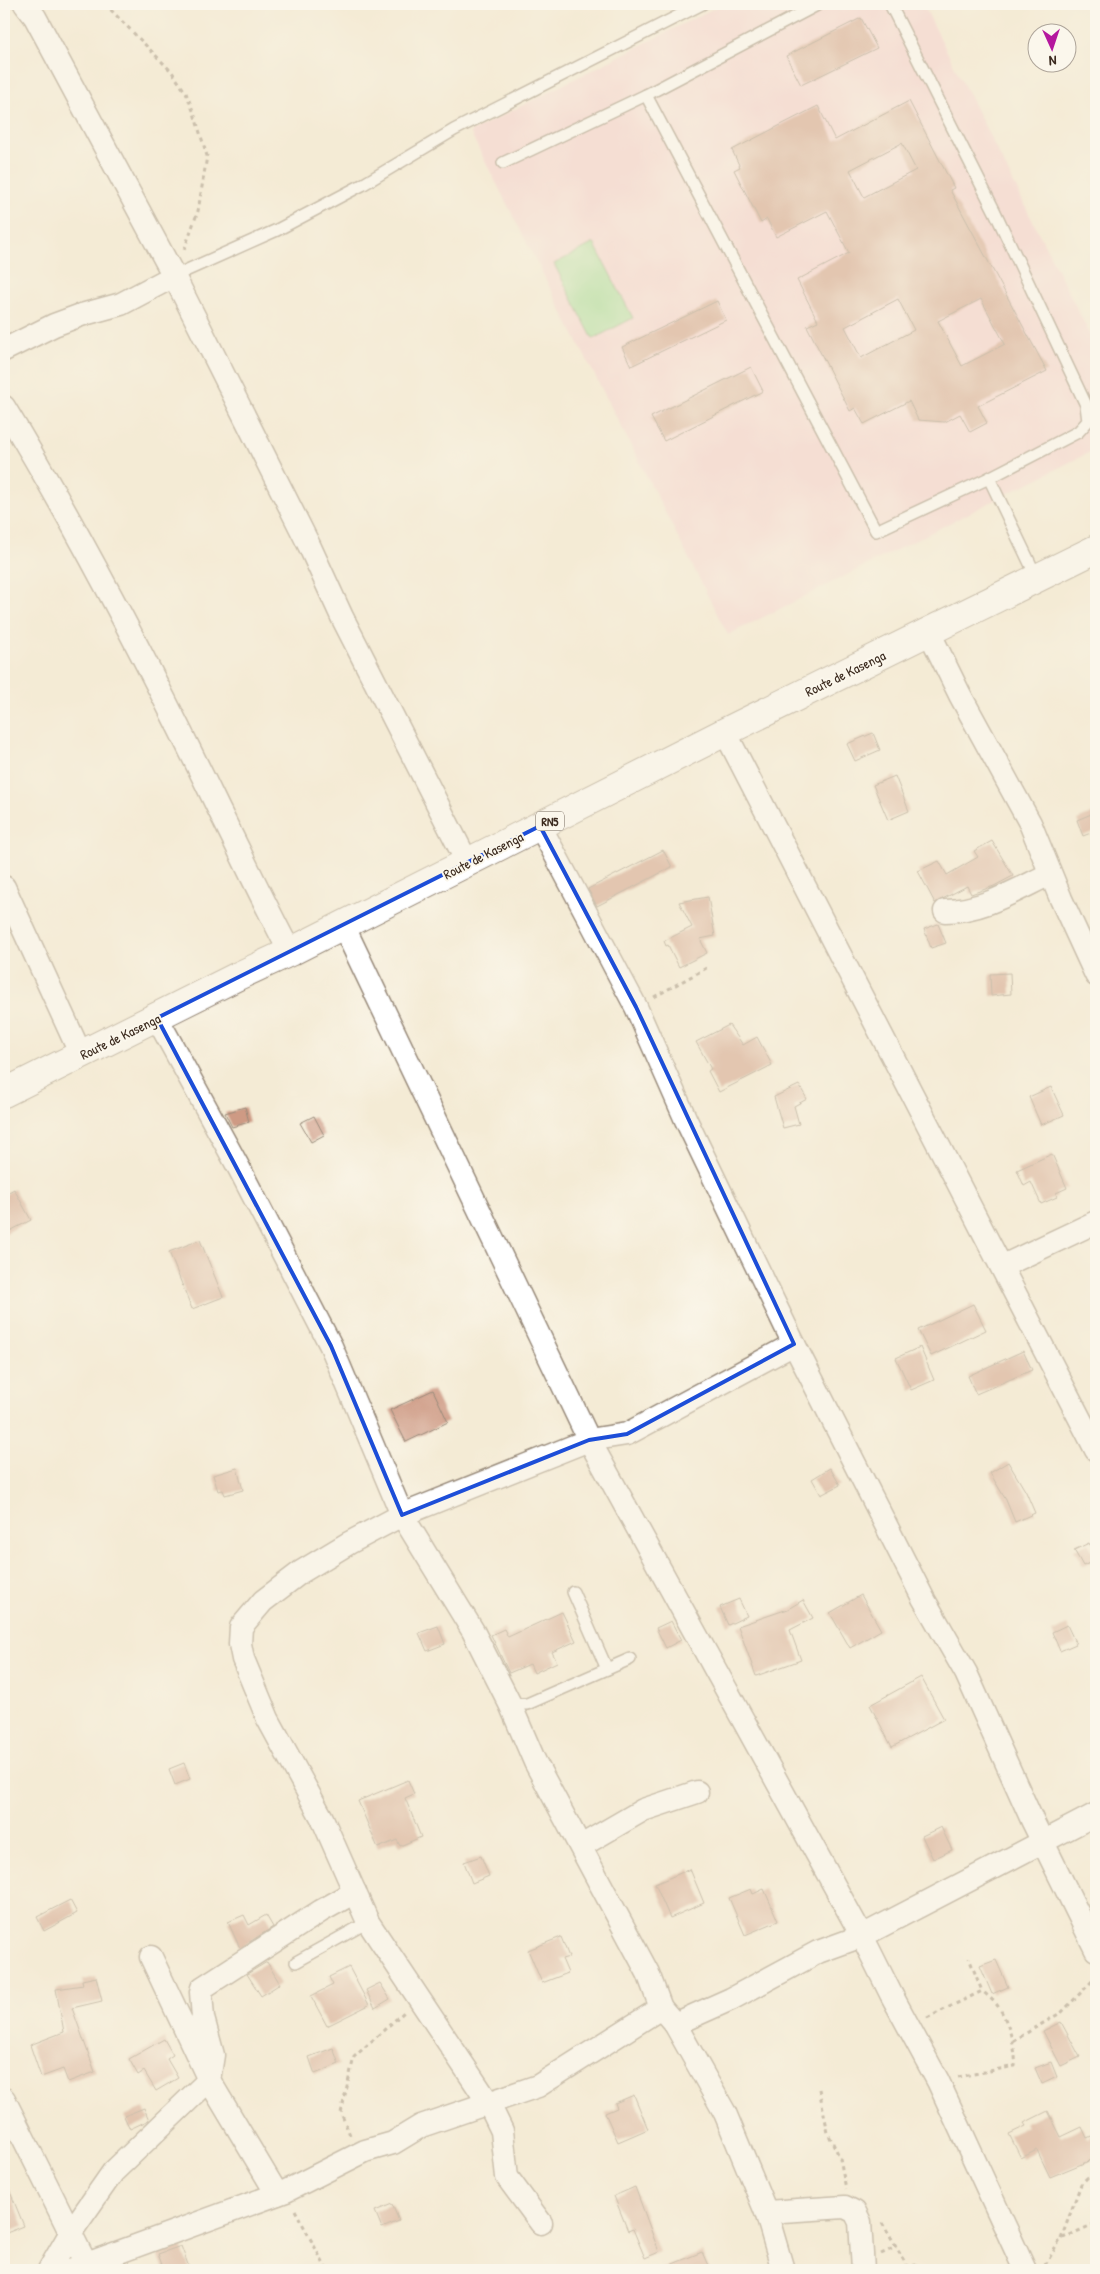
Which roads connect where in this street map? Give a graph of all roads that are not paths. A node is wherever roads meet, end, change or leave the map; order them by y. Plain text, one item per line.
1 (25, 4) edge
2 (702, 4) edge
3 (819, 4) edge
4 (890, 4) edge
5 (646, 95) junction
6 (504, 163) dead end
7 (174, 276) junction
8 (4, 350) edge
9 (4, 407) edge
10 (989, 478) junction
11 (1096, 549) edge
12 (1037, 578) junction
13 (929, 632) junction
14 (725, 732) junction
15 (540, 826) junction
16 (467, 862) junction
17 (1050, 874) junction
18 (4, 887) edge
19 (945, 911) dead end
20 (343, 925) junction
21 (290, 952) junction
22 (1096, 975) edge
23 (157, 1018) junction
24 (81, 1055) junction
25 (4, 1093) edge
26 (1096, 1222) edge
27 (1003, 1266) junction
28 (794, 1344) junction
29 (589, 1440) junction
30 (1096, 1450) edge
31 (402, 1515) junction
32 (573, 1592) dead end
33 (630, 1659) dead end
34 (608, 1669) junction
35 (510, 1704) junction
36 (697, 1792) dead end
37 (1096, 1814) edge
38 (1043, 1842) junction
39 (581, 1846) junction
40 (354, 1892) junction
41 (368, 1922) junction
42 (862, 1936) junction
43 (1096, 1950) edge
44 (151, 1957) dead end
45 (296, 1962) dead end
46 (668, 2016) junction
47 (209, 2080) junction
48 (4, 2099) edge
49 (488, 2102) junction
50 (281, 2193) junction
51 (766, 2212) junction
52 (541, 2223) dead end
53 (71, 2232) junction
54 (82, 2269) edge
55 (49, 2270) edge
56 (783, 2270) edge
57 (862, 2270) edge
58 (1025, 2270) edge

1 - 7 street
2 - 7 lane
3 - 5 lane
4 - 10 lane
5 - 6 lane
5 - 10 lane
7 - 8 street
7 - 16 street
9 - 21 street
10 - 12 lane
11 - 12 highway, Route de Kasenga / RN5
12 - 13 highway, Route de Kasenga / RN5
13 - 14 highway, Route de Kasenga / RN5
13 - 17 street
14 - 15 highway, Route de Kasenga / RN5
14 - 27 street
15 - 16 highway, Route de Kasenga / RN5
15 - 28 street
16 - 20 highway, Route de Kasenga / RN5
17 - 19 street
17 - 22 street
18 - 24 street
20 - 21 highway, Route de Kasenga / RN5
20 - 29 street
21 - 23 highway, Route de Kasenga / RN5
23 - 24 highway, Route de Kasenga / RN5
23 - 31 street
24 - 25 highway, Route de Kasenga / RN5
26 - 27 street
27 - 30 street
28 - 29 street
28 - 38 street
29 - 31 street
29 - 42 street
31 - 35 street
31 - 40 street
32 - 34 lane
33 - 34 lane
34 - 35 lane
35 - 39 street
36 - 39 street
37 - 38 street
38 - 42 street
38 - 43 street
39 - 46 street
40 - 41 street
40 - 47 street
41 - 45 lane
41 - 49 street
42 - 46 street
42 - 58 street
44 - 47 street
46 - 49 street
46 - 51 street
47 - 50 street
47 - 53 street
48 - 53 street
49 - 50 street
49 - 52 street
50 - 54 street
51 - 56 street
51 - 57 street
53 - 54 street
53 - 55 street

